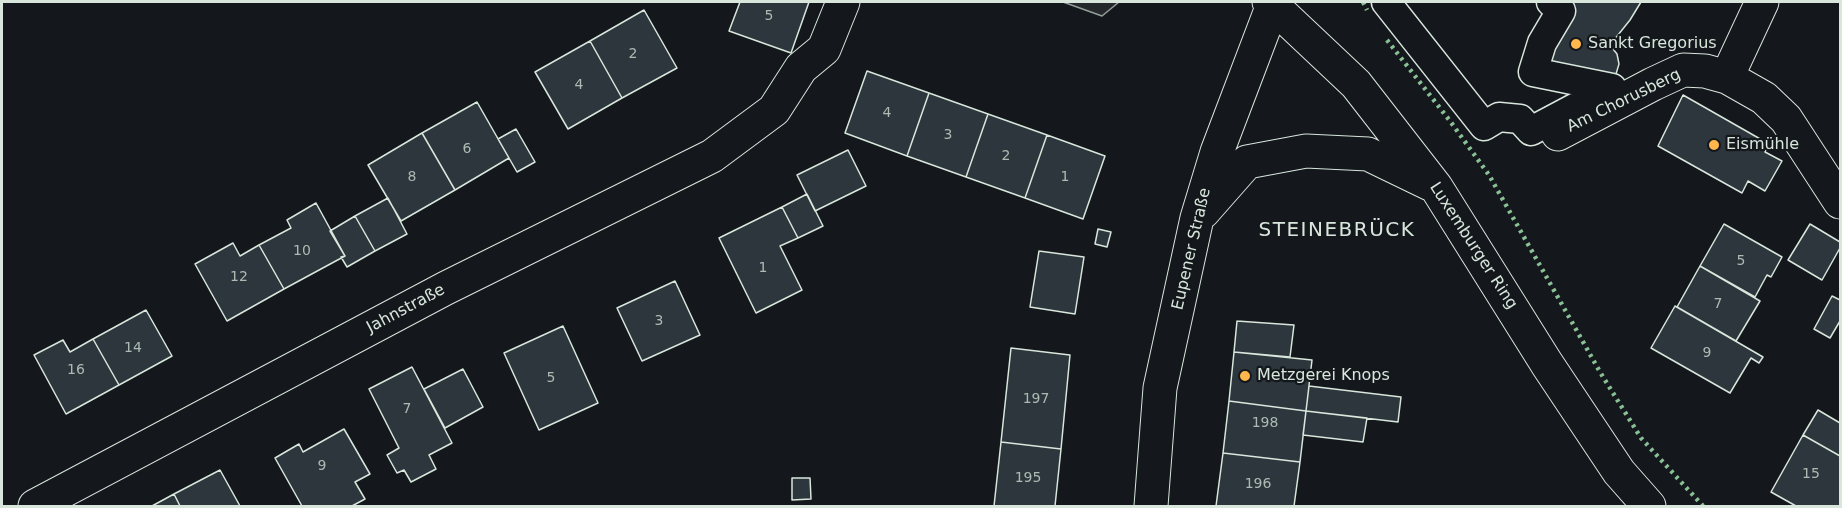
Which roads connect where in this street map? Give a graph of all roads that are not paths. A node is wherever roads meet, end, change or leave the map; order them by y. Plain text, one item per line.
1 (843, 2) edge
2 (1272, 2) edge
3 (1386, 2) edge
4 (1551, 2) edge
5 (1762, 2) edge
6 (1727, 77) junction
7 (1558, 134) dead end
8 (1436, 187) junction
9 (1840, 202) edge
10 (1197, 218) junction
11 (35, 507) edge
12 (1151, 507) edge
13 (1649, 507) edge

1 - 11 street, Jahnstraße
2 - 8 street, Luxemburger Ring
2 - 10 street, Eupener Straße
3 - 4 street
5 - 6 street
6 - 7 street, Am Chorusberg
6 - 9 street, Am Chorusberg
8 - 10 street
8 - 13 street, Luxemburger Ring
10 - 12 street, Eupener Straße

